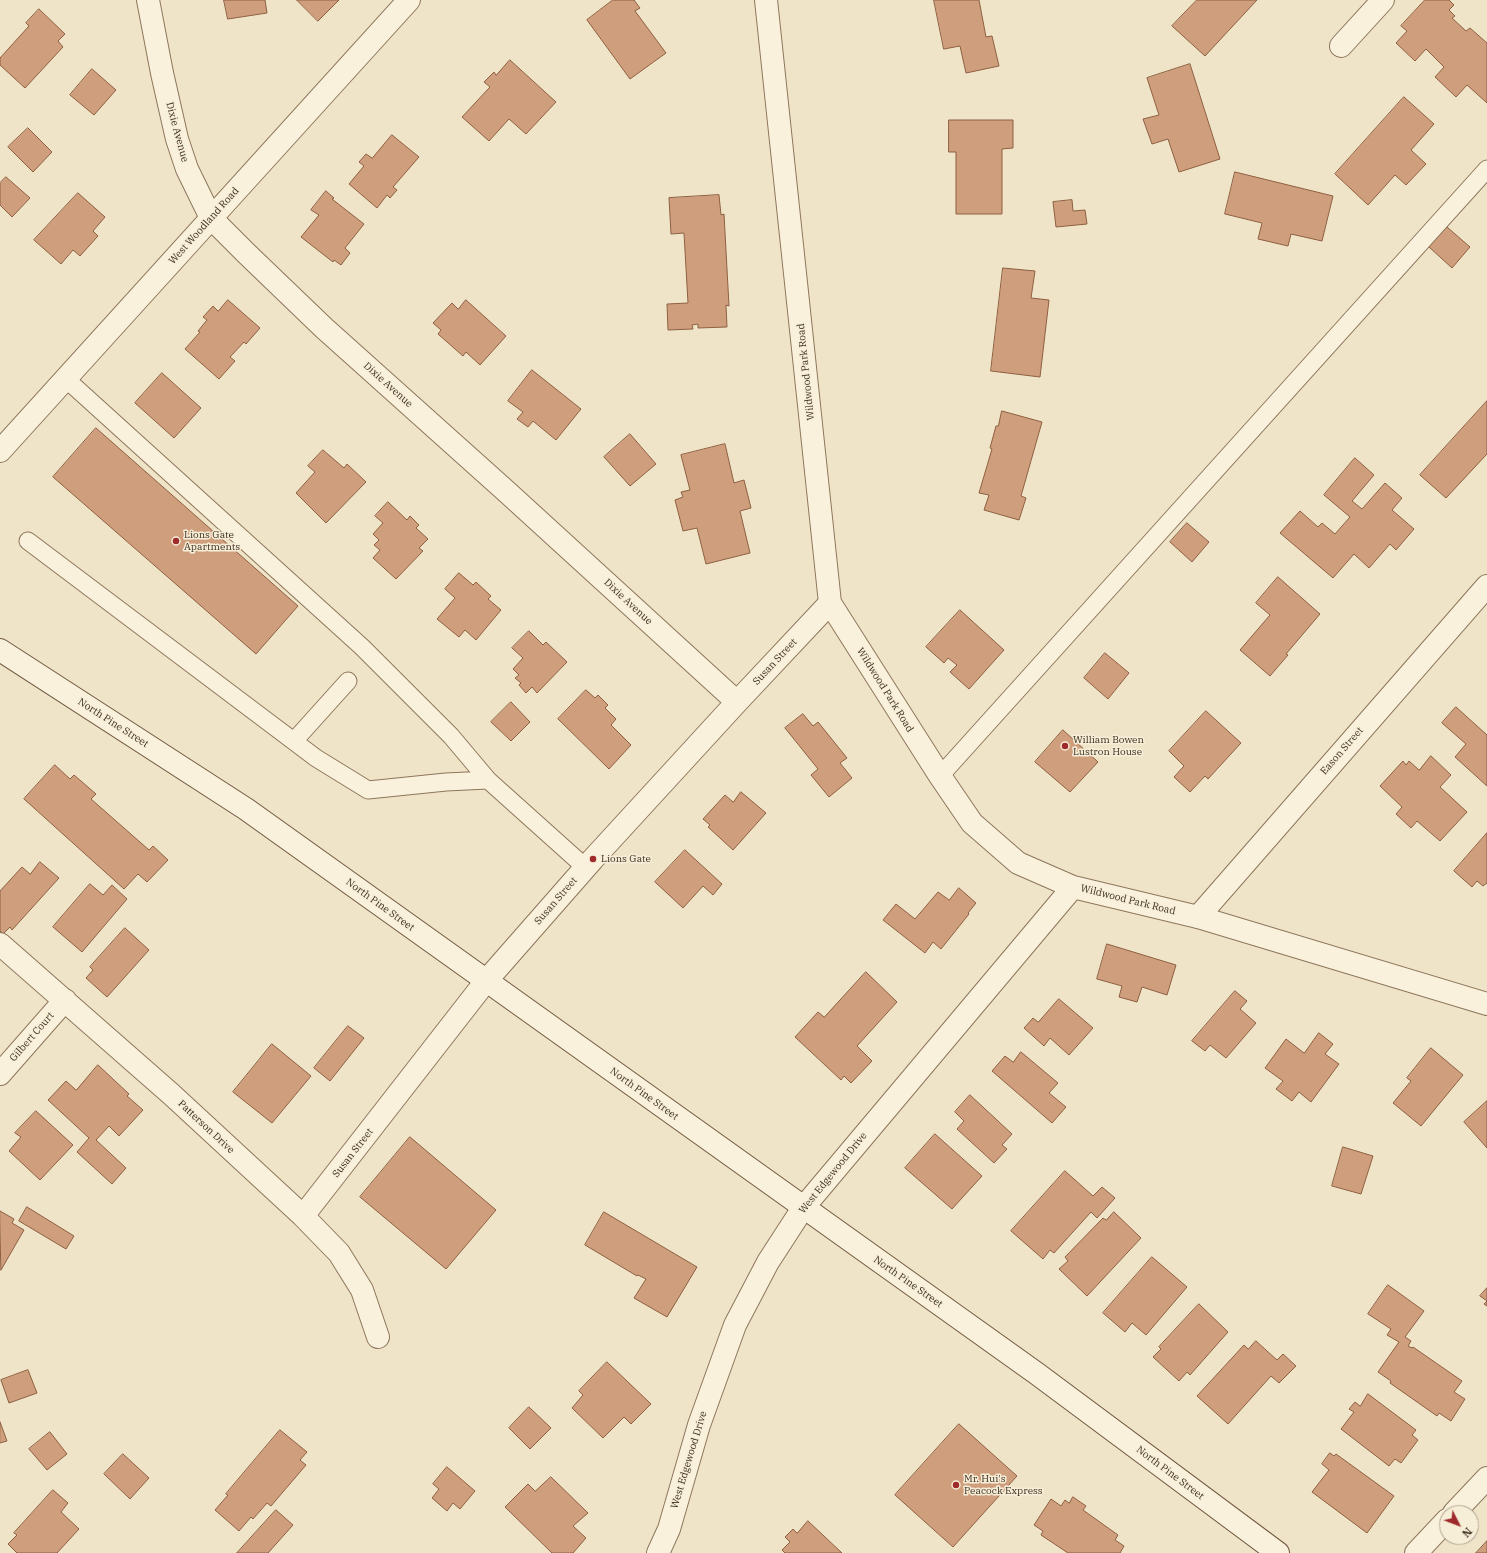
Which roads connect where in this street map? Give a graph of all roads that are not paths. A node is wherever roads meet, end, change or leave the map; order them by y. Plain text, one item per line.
1 (148, 0) edge
2 (409, 0) edge
3 (766, 0) edge
4 (1383, 0) edge
5 (1341, 46) dead end
6 (1487, 169) edge
7 (211, 218) junction
8 (66, 379) junction
9 (0, 451) edge
10 (28, 541) dead end
11 (1487, 586) edge
12 (830, 603) junction
13 (0, 650) edge
14 (348, 681) dead end
15 (737, 702) junction
16 (294, 741) junction
17 (940, 776) junction
18 (488, 780) junction
19 (585, 868) junction
20 (1074, 887) junction
21 (1198, 917) junction
22 (0, 944) edge
23 (486, 981) junction
24 (65, 1000) junction
25 (1485, 1001) edge
26 (0, 1074) edge
27 (803, 1208) junction
28 (303, 1216) junction
29 (378, 1337) dead end
30 (1487, 1478) edge
31 (1462, 1505) edge
32 (1439, 1529) edge
33 (658, 1553) edge
34 (1278, 1553) edge
35 (1416, 1553) edge

1 - 7 street, Dixie Avenue
2 - 7 street, West Woodland Road
3 - 12 street, Wildwood Park Road
4 - 5 street
6 - 17 lane
7 - 8 street, West Woodland Road
7 - 15 street, Dixie Avenue
8 - 9 street, West Woodland Road
8 - 18 lane
10 - 16 lane
11 - 21 street, Eason Street
12 - 15 street, Susan Street
12 - 17 street, Wildwood Park Road
13 - 23 street, North Pine Street
14 - 16 lane
15 - 19 street, Susan Street
16 - 18 lane
17 - 20 street, Wildwood Park Road
18 - 19 lane
19 - 23 street, Susan Street
20 - 21 street, Wildwood Park Road
20 - 27 street, West Edgewood Drive
21 - 25 street, Wildwood Park Road
22 - 24 street, Patterson Drive
23 - 27 street, North Pine Street
23 - 28 street, Susan Street
24 - 26 street, Gilbert Court
24 - 28 street, Patterson Drive
27 - 33 street, West Edgewood Drive
27 - 34 street, North Pine Street
28 - 29 street, Patterson Drive
30 - 31 street
32 - 35 street

